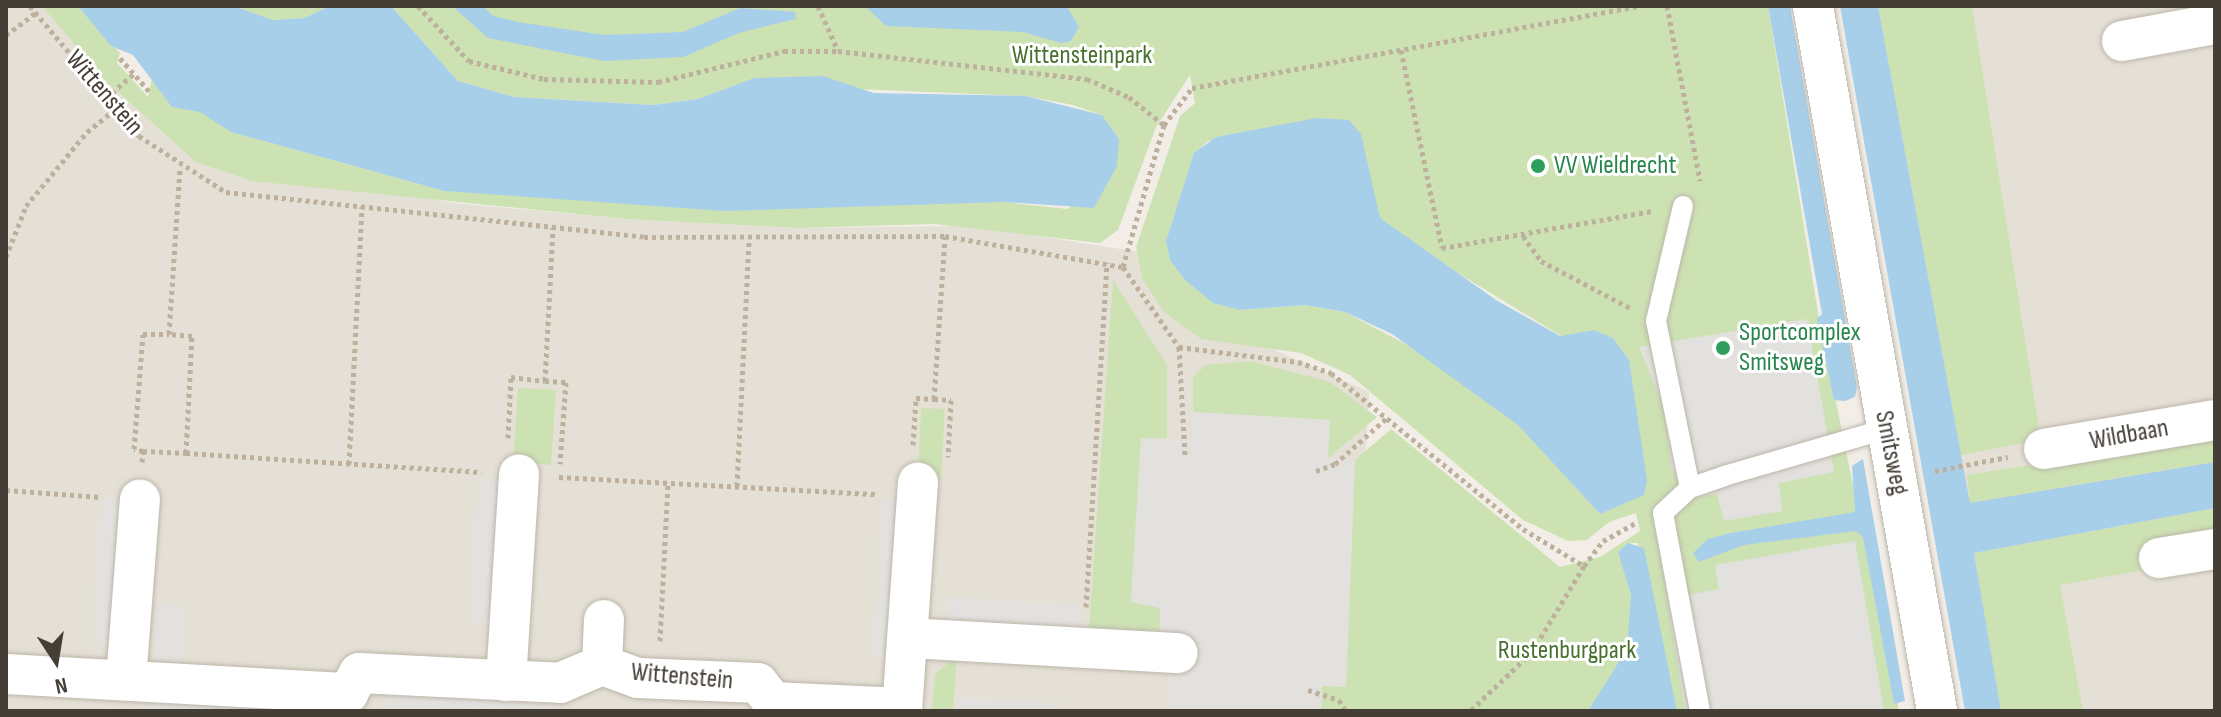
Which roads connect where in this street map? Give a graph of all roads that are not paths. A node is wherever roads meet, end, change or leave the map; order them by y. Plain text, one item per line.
1 (1813, 6) edge
2 (2215, 24) edge
3 (2122, 41) dead end
4 (1683, 206) road end
5 (2215, 420) edge
6 (1886, 429) junction
7 (2044, 449) dead end
8 (519, 474) road end
9 (1690, 488) junction
10 (918, 490) road end
11 (140, 500) road end
12 (2215, 549) edge
13 (2159, 558) dead end
14 (604, 620) dead end
15 (908, 638) junction
16 (1178, 653) dead end
17 (602, 665) junction
18 (6, 674) edge
19 (126, 680) junction
20 (506, 681) junction
21 (348, 702) edge
22 (902, 710) edge
23 (1700, 711) edge
24 (1937, 711) edge

1 - 6 street, Smitsweg
2 - 3 street
4 - 9 lane
5 - 7 street, Wildbaan
6 - 9 lane
6 - 24 street, Smitsweg
8 - 20 street
9 - 23 lane
10 - 15 street, Wittenstein
11 - 19 street
12 - 13 street
14 - 17 street
15 - 16 street
15 - 22 street, Wittenstein
17 - 20 street, Wittenstein
17 - 22 street, Wittenstein
18 - 19 street, Wittenstein
19 - 21 street, Wittenstein
20 - 21 street, Wittenstein

